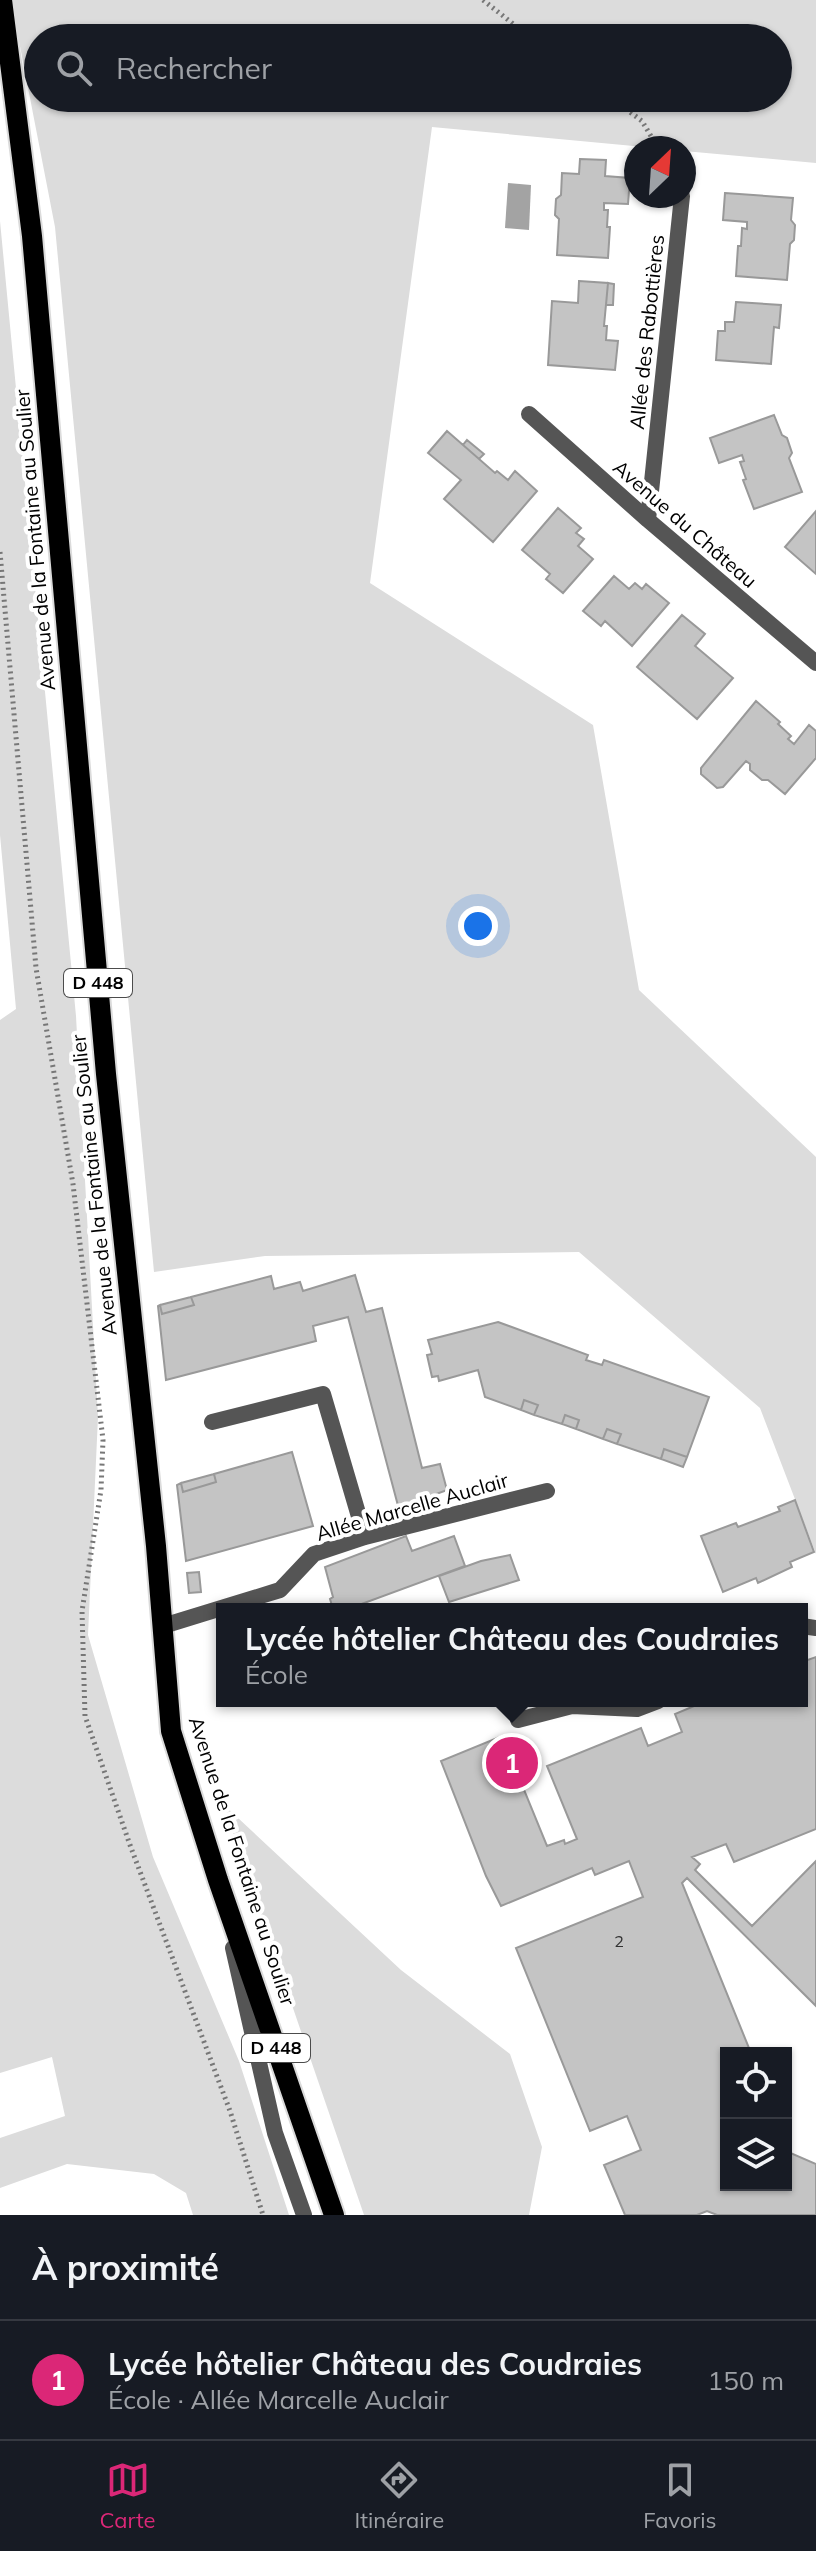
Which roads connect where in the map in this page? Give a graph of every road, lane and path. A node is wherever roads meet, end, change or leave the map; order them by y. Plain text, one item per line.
1 (2, 0) edge
2 (483, 0) edge
3 (513, 24) edge
4 (0, 36) edge
5 (11, 79) junction
6 (630, 112) edge
7 (651, 136) edge
8 (681, 208) edge
9 (529, 414) dead end
10 (648, 520) junction
11 (0, 552) edge
12 (816, 663) edge
13 (212, 1422) dead end
14 (547, 1491) dead end
15 (365, 1537) junction
16 (238, 1603) edge
17 (216, 1610) edge
18 (163, 1626) junction
19 (568, 1707) edge
20 (594, 1707) edge
21 (642, 1707) edge
22 (518, 1720) dead end
23 (218, 1880) junction
24 (263, 2215) edge
25 (304, 2215) edge
26 (334, 2215) edge

1 - 5 main road, Avenue de la Fontaine au Soulier / D 448
2 - 3 path
4 - 5 main road, Avenue de la Fontaine au Soulier / D 448
5 - 18 main road, Avenue de la Fontaine au Soulier / D 448
6 - 7 path
8 - 10 street, Allée des Rabottières
9 - 10 street, Avenue du Château
10 - 12 street, Avenue du Château
11 - 24 path
13 - 15 street
14 - 15 street, Allée Marcelle Auclair
15 - 16 street, Allée Marcelle Auclair
17 - 18 street, Allée Marcelle Auclair
18 - 23 main road, Avenue de la Fontaine au Soulier / D 448
19 - 22 street
20 - 21 street
23 - 25 street
23 - 26 main road, Avenue de la Fontaine au Soulier / D 448

